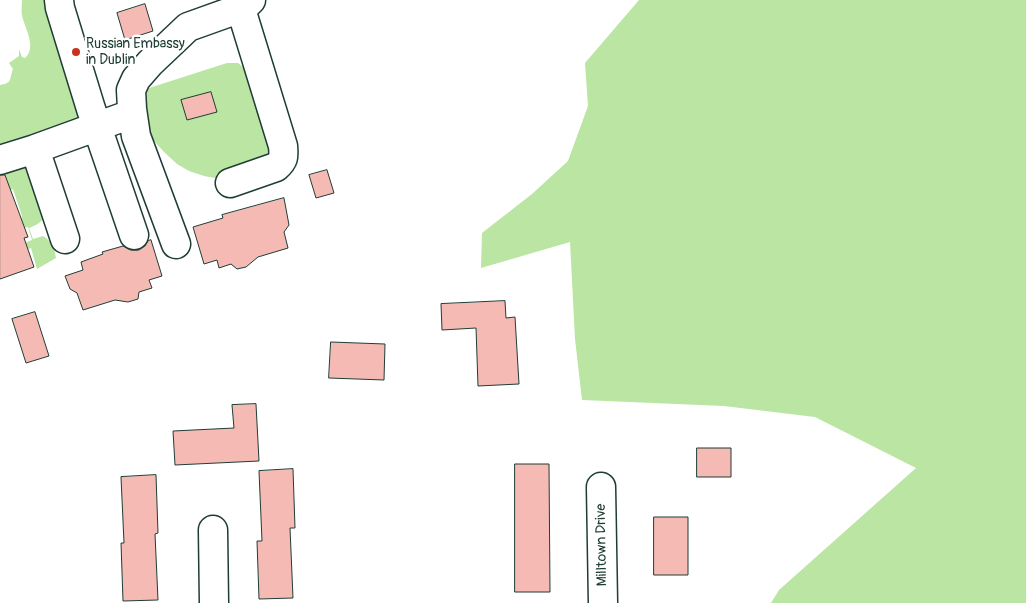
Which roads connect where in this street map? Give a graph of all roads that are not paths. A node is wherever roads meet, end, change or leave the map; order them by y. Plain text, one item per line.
1 (58, 0) edge
2 (246, 4) edge
3 (132, 109) junction
4 (97, 126) junction
5 (36, 149) junction
6 (0, 160) edge
7 (230, 182) dead end
8 (134, 235) dead end
9 (65, 239) dead end
10 (176, 244) dead end
11 (601, 487) dead end
12 (213, 530) dead end
13 (214, 603) edge
14 (603, 603) edge

1 - 4 street
2 - 3 street
2 - 7 street
3 - 4 street
3 - 10 street
4 - 5 street
4 - 8 street
5 - 6 street
5 - 9 street
11 - 14 street, Milltown Drive
12 - 13 street

